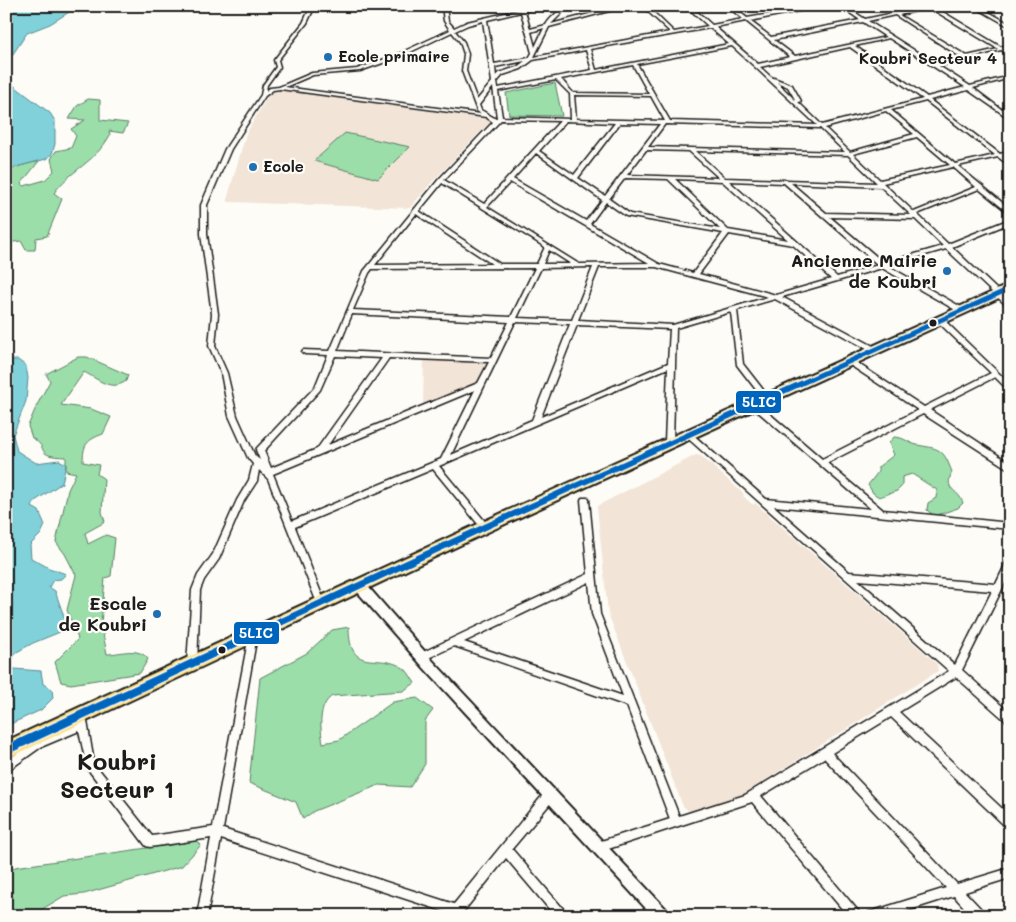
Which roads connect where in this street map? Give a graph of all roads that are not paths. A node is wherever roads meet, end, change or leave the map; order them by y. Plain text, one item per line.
1 (313, 6) edge
2 (444, 6) edge
3 (541, 6) edge
4 (563, 6) edge
5 (626, 6) edge
6 (644, 6) edge
7 (688, 6) edge
8 (729, 6) edge
9 (823, 6) edge
10 (842, 6) edge
11 (974, 6) edge
12 (930, 7) edge
13 (523, 10) junction
14 (895, 14) junction
15 (485, 19) junction
16 (746, 20) junction
17 (864, 20) junction
18 (549, 26) junction
19 (711, 26) junction
20 (1010, 26) edge
21 (454, 31) junction
22 (528, 32) junction
23 (674, 34) junction
24 (890, 37) junction
25 (770, 39) junction
26 (1010, 44) edge
27 (732, 45) junction
28 (852, 46) junction
29 (588, 49) junction
30 (1001, 49) junction
31 (1010, 54) edge
32 (534, 57) junction
33 (794, 58) junction
34 (966, 58) junction
35 (634, 64) junction
36 (492, 66) junction
37 (757, 66) junction
38 (935, 66) junction
39 (594, 71) junction
40 (1010, 77) edge
41 (557, 78) junction
42 (494, 80) junction
43 (280, 88) junction
44 (969, 88) junction
45 (496, 90) junction
46 (572, 94) junction
47 (263, 95) junction
48 (653, 95) junction
49 (928, 100) junction
50 (477, 104) junction
51 (1010, 108) edge
52 (888, 110) junction
53 (1000, 111) junction
54 (484, 116) junction
55 (1010, 118) edge
56 (499, 120) junction
57 (564, 120) junction
58 (574, 120) junction
59 (618, 122) junction
60 (666, 123) junction
61 (820, 127) junction
62 (918, 135) junction
63 (644, 148) junction
64 (691, 150) junction
65 (536, 151) junction
66 (1010, 153) edge
67 (848, 154) junction
68 (999, 156) junction
69 (1010, 164) edge
70 (954, 166) junction
71 (622, 176) junction
72 (575, 178) junction
73 (670, 178) junction
74 (510, 179) junction
75 (441, 180) junction
76 (724, 180) junction
77 (786, 182) junction
78 (880, 184) junction
79 (980, 187) junction
80 (605, 199) junction
81 (484, 207) junction
82 (415, 211) junction
83 (1010, 212) edge
84 (824, 215) junction
85 (914, 216) junction
86 (1010, 221) edge
87 (587, 224) junction
88 (727, 232) junction
89 (794, 243) junction
90 (548, 247) junction
91 (947, 247) junction
92 (597, 265) junction
93 (657, 265) junction
94 (499, 266) junction
95 (539, 266) junction
96 (578, 266) junction
97 (883, 266) junction
98 (370, 267) junction
99 (694, 275) junction
100 (836, 280) junction
101 (1003, 291) edge
102 (776, 297) junction
103 (1010, 306) edge
104 (734, 310) junction
105 (961, 310) junction
106 (350, 312) junction
107 (513, 320) junction
108 (940, 320) junction
109 (574, 323) junction
110 (673, 327) junction
111 (875, 350) junction
112 (305, 352) dead end
113 (333, 353) junction
114 (386, 356) junction
115 (493, 360) junction
116 (849, 361) junction
117 (672, 364) junction
118 (995, 374) junction
119 (481, 385) junction
120 (1010, 388) edge
121 (760, 401) junction
122 (924, 410) junction
123 (535, 422) junction
124 (687, 434) junction
125 (669, 442) junction
126 (318, 452) junction
127 (261, 454) junction
128 (444, 461) junction
129 (822, 462) junction
130 (256, 463) junction
131 (434, 465) junction
132 (1010, 467) edge
133 (270, 475) junction
134 (585, 500) dead end
135 (764, 502) junction
136 (882, 514) junction
137 (290, 526) junction
138 (1010, 526) edge
139 (485, 527) junction
140 (1010, 564) edge
141 (846, 575) junction
142 (592, 576) junction
143 (359, 585) junction
144 (998, 588) junction
145 (321, 603) junction
146 (253, 635) junction
147 (453, 642) junction
148 (422, 657) junction
149 (192, 664) junction
150 (956, 672) junction
151 (630, 703) junction
152 (891, 711) junction
153 (1010, 719) edge
154 (81, 720) junction
155 (6, 750) edge
156 (825, 752) junction
157 (6, 767) edge
158 (550, 794) junction
159 (754, 796) junction
160 (676, 822) junction
161 (1010, 823) edge
162 (217, 832) junction
163 (599, 847) junction
164 (505, 850) junction
165 (1010, 873) edge
166 (956, 890) junction
167 (455, 913) edge
168 (202, 916) edge
169 (562, 916) edge
170 (663, 916) edge
171 (855, 916) edge
172 (873, 916) edge
173 (980, 916) edge

1 - 47 street
2 - 21 street
3 - 13 street
4 - 18 street
5 - 18 street
6 - 23 street
7 - 19 street
8 - 16 street
9 - 16 street
10 - 17 street
11 - 20 street
12 - 14 street
12 - 30 street
13 - 15 street
13 - 22 street
14 - 17 street
14 - 34 street
15 - 21 street
15 - 36 street
16 - 19 street
16 - 25 street
17 - 24 street
17 - 25 street
18 - 22 street
18 - 32 street
19 - 23 street
19 - 27 street
21 - 43 street
21 - 50 street
22 - 32 street
23 - 29 street
24 - 28 street
24 - 38 street
25 - 33 street
26 - 30 street
27 - 35 street
27 - 37 street
28 - 33 street
28 - 49 street
29 - 32 street
29 - 39 street
30 - 31 street
30 - 34 street
32 - 36 street
32 - 42 street
33 - 37 street
34 - 38 street
35 - 39 street
35 - 48 street
36 - 42 street
37 - 61 street
38 - 44 street
39 - 41 street
40 - 44 street
41 - 45 street
41 - 46 street
42 - 45 street
42 - 50 street
43 - 47 street
43 - 54 street
44 - 49 street
44 - 53 street
45 - 56 street
46 - 48 street
46 - 58 street
47 - 130 street
48 - 60 street
49 - 52 street
49 - 68 street
50 - 54 street
51 - 53 street
52 - 61 street
52 - 62 street
53 - 55 street
54 - 56 street
56 - 57 street
56 - 75 street
57 - 58 street
57 - 65 street
58 - 59 street
59 - 60 street
59 - 72 street
60 - 61 street
60 - 63 street
61 - 67 street
62 - 67 street
62 - 70 street
63 - 64 street
63 - 71 street
64 - 67 street
64 - 76 street
65 - 72 street
65 - 74 street
66 - 68 street
67 - 78 street
68 - 69 street
68 - 70 street
70 - 78 street
70 - 79 street
71 - 73 street
71 - 80 street
72 - 80 street
73 - 76 street
73 - 88 street
74 - 81 street
74 - 87 street
75 - 81 street
75 - 82 street
76 - 77 street
76 - 89 street
77 - 78 street
77 - 84 street
78 - 85 street
79 - 83 street
79 - 85 street
80 - 87 street
80 - 88 street
81 - 90 street
82 - 94 street
82 - 98 street
84 - 85 street
84 - 97 street
85 - 91 street
86 - 91 street
87 - 93 street
88 - 89 street
88 - 99 street
89 - 100 street
90 - 95 street
90 - 96 street
91 - 97 street
91 - 101 street
92 - 93 street
92 - 96 street
92 - 109 street
93 - 99 street
94 - 95 street
94 - 98 street
95 - 96 street
95 - 107 street
97 - 100 street
97 - 105 street
98 - 106 street
99 - 102 street
100 - 102 street
101 - 103 street
101 - 105 highway
102 - 104 street
102 - 111 street
104 - 110 street
104 - 121 street
105 - 108 highway
106 - 107 street
106 - 113 street
107 - 109 street
107 - 115 street
108 - 111 highway
108 - 118 street
109 - 110 street
109 - 123 street
110 - 117 street
111 - 116 highway
112 - 113 street
113 - 114 street
113 - 127 street
114 - 115 street
114 - 126 street
115 - 119 street
116 - 121 highway
116 - 122 street
117 - 123 street
117 - 125 street
118 - 120 street
118 - 122 street
119 - 126 street
119 - 128 street
121 - 124 highway
121 - 129 street
122 - 129 street
122 - 132 street
123 - 128 street
124 - 125 highway
124 - 135 street
125 - 139 highway
126 - 133 street
127 - 130 street
127 - 133 street
128 - 131 street
129 - 136 street
130 - 133 street
130 - 149 street
131 - 137 street
131 - 139 street
133 - 137 street
134 - 142 street
135 - 136 street
135 - 141 street
136 - 138 street
137 - 145 street
139 - 143 highway
140 - 144 street
141 - 144 street
141 - 150 street
142 - 147 street
142 - 151 street
143 - 145 highway
143 - 148 main road
144 - 150 street
145 - 146 highway
146 - 149 highway
146 - 162 street
147 - 148 street
147 - 151 street
148 - 158 main road
149 - 154 highway
150 - 152 street
150 - 153 street
151 - 160 street
152 - 156 street
152 - 161 street
154 - 155 highway
154 - 157 street
154 - 162 street
156 - 159 street
156 - 166 street
158 - 163 main road
158 - 164 street
159 - 160 street
159 - 171 street
160 - 163 street
162 - 167 street
162 - 168 street
163 - 170 main road
164 - 167 street
164 - 169 street
165 - 166 street
166 - 172 street
166 - 173 street

